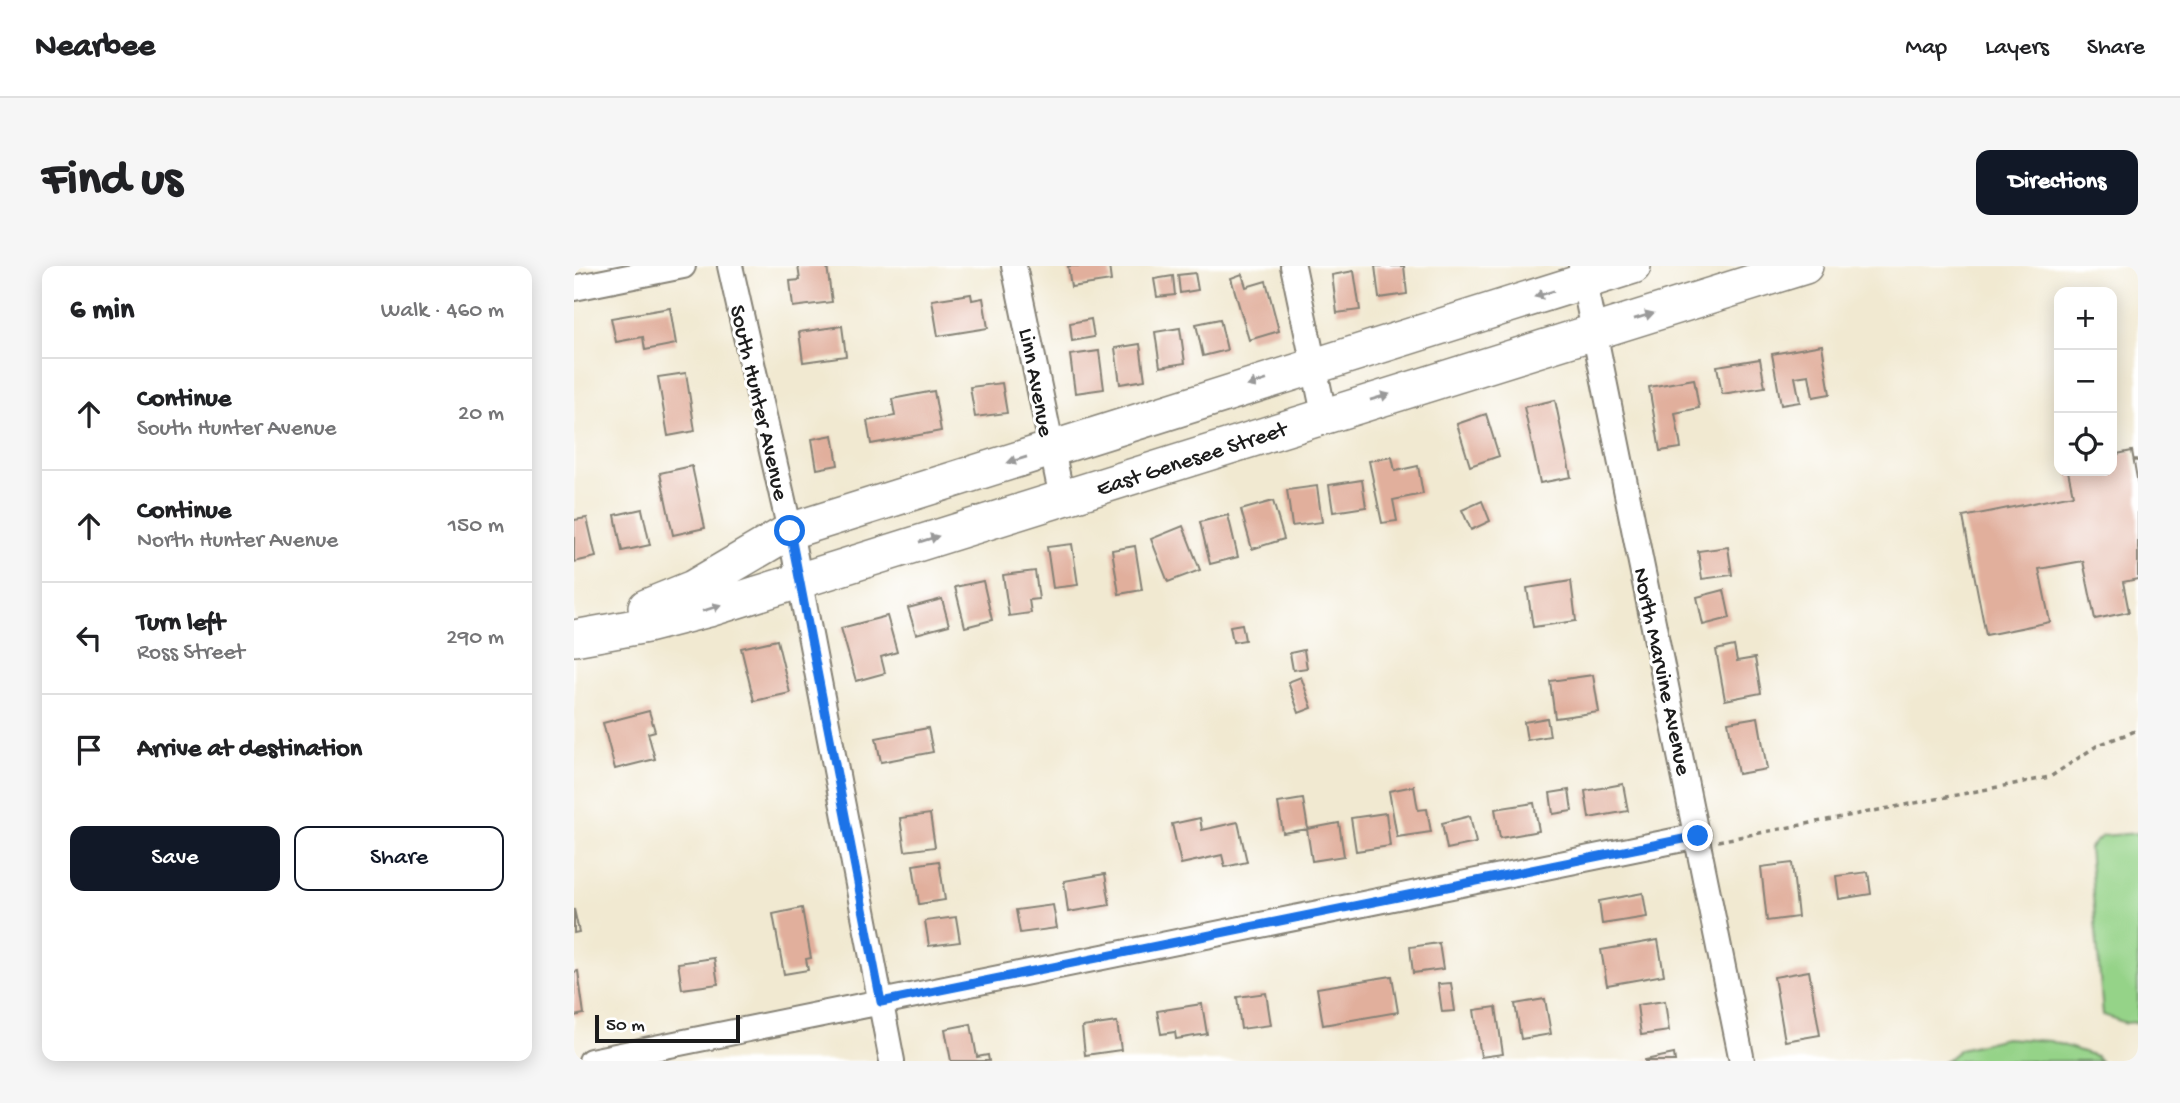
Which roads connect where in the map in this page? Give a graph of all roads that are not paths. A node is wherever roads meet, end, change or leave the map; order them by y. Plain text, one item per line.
1 (683, 266) edge
2 (730, 266) edge
3 (1014, 266) edge
4 (1293, 266) edge
5 (1633, 266) edge
6 (1805, 266) edge
7 (1582, 274) edge
8 (574, 288) edge
9 (1593, 332) junction
10 (1313, 366) junction
11 (1324, 414) junction
12 (1052, 449) junction
13 (1062, 498) junction
14 (790, 531) junction
15 (800, 579) junction
16 (574, 637) edge
17 (1698, 841) junction
18 (881, 1002) junction
19 (694, 1051) edge
20 (591, 1061) edge
21 (892, 1061) edge
22 (1742, 1061) edge

1 - 8 street
2 - 14 street, South Hunter Avenue
3 - 12 street, Linn Avenue
4 - 10 street
5 - 7 highway, East Genesee Street
9 -> 6 highway, East Genesee Street
7 - 9 street, North Marvine Avenue
7 -> 10 highway, East Genesee Street
11 -> 9 highway, East Genesee Street
9 - 17 street, North Marvine Avenue
10 - 11 street
10 -> 12 highway, East Genesee Street
11 - 13 highway, East Genesee Street
12 - 13 street, Linn Avenue
12 -> 14 highway, East Genesee Street
15 -> 13 highway, East Genesee Street
14 - 15 street, South Hunter Avenue
14 - 16 highway, East Genesee Street
16 -> 15 highway, East Genesee Street
15 - 18 street, South Hunter Avenue
17 - 18 street
17 - 22 street, North Marvine Avenue
18 - 19 street
18 - 21 street, South Hunter Avenue
19 - 20 street

